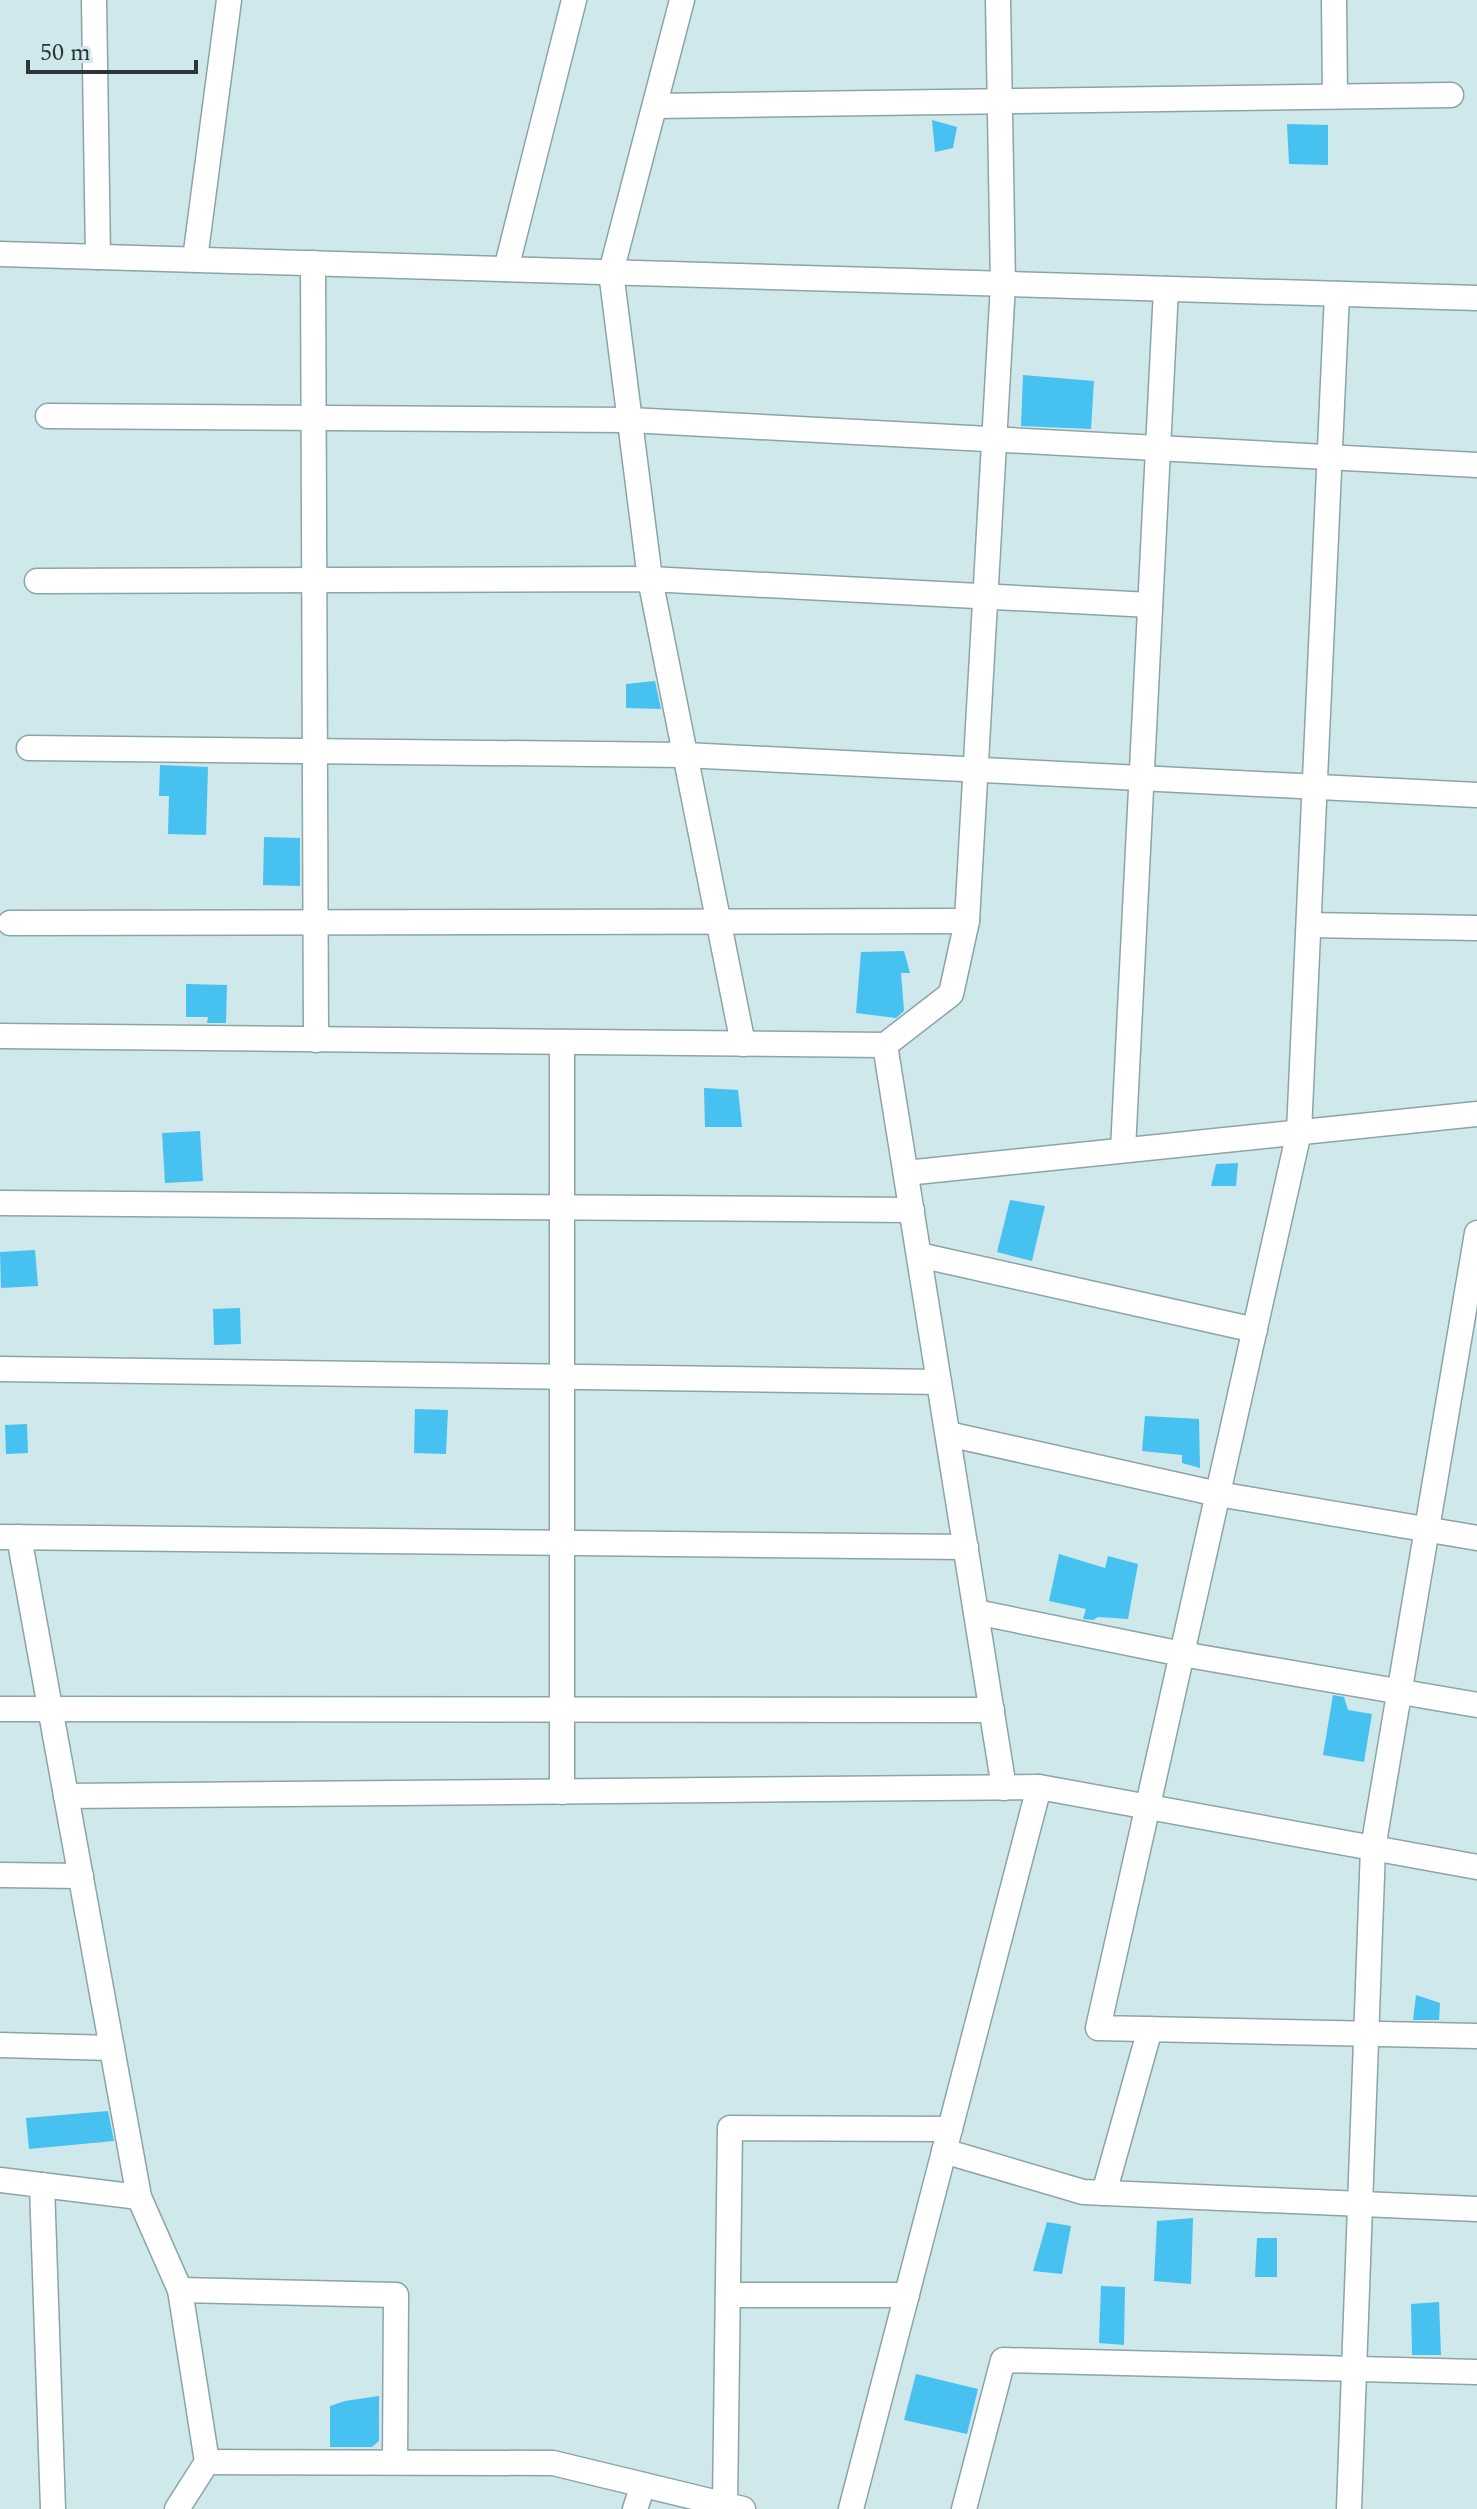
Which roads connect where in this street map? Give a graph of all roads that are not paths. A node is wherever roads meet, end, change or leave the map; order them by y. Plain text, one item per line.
1 (94, 0) edge
2 (229, 0) edge
3 (574, 0) edge
4 (682, 0) edge
5 (998, 0) edge
6 (1334, 0) edge
7 (1451, 95) dead end
8 (1335, 96) junction
9 (1000, 101) junction
10 (655, 106) junction
11 (0, 254) edge
12 (98, 257) junction
13 (195, 259) junction
14 (313, 263) junction
15 (506, 269) junction
16 (611, 272) junction
17 (1003, 284) junction
18 (1166, 289) junction
19 (1337, 294) junction
20 (1477, 298) edge
21 (48, 416) dead end
22 (314, 418) junction
23 (630, 420) junction
24 (995, 439) junction
25 (1158, 448) junction
26 (1330, 457) junction
27 (1477, 465) edge
28 (650, 579) junction
29 (314, 580) junction
30 (37, 581) dead end
31 (986, 597) junction
32 (1150, 605) junction
33 (29, 748) dead end
34 (315, 752) junction
35 (685, 755) junction
36 (976, 770) junction
37 (1142, 778) junction
38 (1315, 787) junction
39 (1477, 795) edge
40 (967, 921) junction
41 (315, 922) junction
42 (719, 922) junction
43 (10, 923) dead end
44 (1309, 925) junction
45 (1477, 928) edge
46 (0, 1036) edge
47 (316, 1040) junction
48 (562, 1042) junction
49 (743, 1044) junction
50 (885, 1045) junction
51 (1477, 1114) edge
52 (1299, 1132) junction
53 (1123, 1150) junction
54 (906, 1173) junction
55 (0, 1203) edge
56 (562, 1207) junction
57 (912, 1210) junction
58 (1477, 1233) edge
59 (919, 1255) junction
60 (1255, 1330) junction
61 (0, 1369) edge
62 (562, 1377) junction
63 (939, 1382) junction
64 (948, 1434) junction
65 (1218, 1494) junction
66 (1427, 1530) junction
67 (10, 1537) edge
68 (1477, 1538) edge
69 (562, 1543) junction
70 (966, 1547) junction
71 (976, 1612) junction
72 (1182, 1654) junction
73 (1400, 1691) junction
74 (1477, 1705) edge
75 (0, 1709) edge
76 (50, 1710) junction
77 (562, 1710) junction
78 (992, 1710) junction
79 (1039, 1787) junction
80 (1004, 1788) junction
81 (562, 1792) junction
82 (66, 1796) junction
83 (1148, 1807) junction
84 (1373, 1848) junction
85 (1477, 1867) edge
86 (0, 1875) edge
87 (81, 1876) junction
88 (1150, 2029) junction
89 (1366, 2034) junction
90 (1477, 2036) edge
91 (0, 2045) edge
92 (112, 2048) junction
93 (947, 2140) junction
94 (0, 2180) edge
95 (42, 2185) junction
96 (1104, 2193) junction
97 (139, 2197) junction
98 (1360, 2204) junction
99 (1477, 2209) edge
100 (180, 2290) junction
101 (728, 2295) junction
102 (907, 2295) junction
103 (1354, 2369) junction
104 (1477, 2372) edge
105 (207, 2462) junction
106 (395, 2462) junction
107 (643, 2485) junction
108 (734, 2507) edge
109 (53, 2509) edge
110 (177, 2509) edge
111 (635, 2509) edge
112 (851, 2509) edge
113 (964, 2509) edge
114 (1349, 2509) edge

1 - 12 street
2 - 13 street
3 - 15 street
4 - 10 street
5 - 9 street
6 - 8 street
7 - 8 street
8 - 9 street
9 - 10 street
9 - 17 street
10 - 16 street
11 - 12 street
12 - 13 street
13 - 14 street
14 - 15 street
14 - 22 street
15 - 16 street
16 - 17 street
16 - 23 street
17 - 18 street
17 - 24 street
18 - 19 street
18 - 25 street
19 - 20 street
19 - 26 street
21 - 22 street
22 - 23 street
22 - 29 street
23 - 24 street
23 - 28 street
24 - 25 street
24 - 31 street
25 - 26 street
25 - 32 street
26 - 27 street
26 - 38 street
28 - 29 street
28 - 31 street
28 - 35 street
29 - 30 street
29 - 34 street
31 - 32 street
31 - 36 street
32 - 37 street
33 - 34 street
34 - 35 street
34 - 41 street
35 - 36 street
35 - 42 street
36 - 37 street
36 - 40 street
37 - 38 street
37 - 53 street
38 - 39 street
38 - 44 street
40 - 42 street
40 - 50 street
41 - 42 street
41 - 43 street
41 - 47 street
42 - 49 street
44 - 45 street
44 - 52 street
46 - 47 street
47 - 48 street
48 - 49 street
48 - 56 street
49 - 50 street
50 - 54 street
51 - 52 street
52 - 53 street
52 - 60 street
53 - 54 street
54 - 57 street
55 - 56 street
56 - 57 street
56 - 62 street
57 - 59 street
58 - 66 street
59 - 60 street
59 - 63 street
60 - 65 street
61 - 62 street
62 - 63 street
62 - 69 street
63 - 64 street
64 - 65 street
64 - 70 street
65 - 66 street
65 - 72 street
66 - 68 street
66 - 73 street
67 - 69 street
67 - 76 street
69 - 70 street
69 - 77 street
70 - 71 street
71 - 72 street
71 - 78 street
72 - 73 street
72 - 83 street
73 - 74 street
73 - 84 street
75 - 76 street
76 - 77 street
76 - 82 street
77 - 78 street
77 - 81 street
78 - 80 street
79 - 80 street
79 - 83 street
79 - 93 street
80 - 81 street
81 - 82 street
82 - 87 street
83 - 84 street
83 - 88 street
84 - 85 street
84 - 89 street
86 - 87 street
87 - 92 street
88 - 89 street
88 - 96 street
89 - 90 street
89 - 98 street
91 - 92 street
92 - 97 street
93 - 96 street
93 - 101 street
93 - 102 street
94 - 95 street
95 - 97 street
95 - 109 street
96 - 98 street
97 - 100 street
98 - 99 street
98 - 103 street
100 - 105 street
100 - 106 street
101 - 102 street
101 - 108 street
102 - 112 street
103 - 104 street
103 - 113 street
103 - 114 street
105 - 106 street
105 - 110 street
106 - 107 street
107 - 108 street
107 - 111 street

